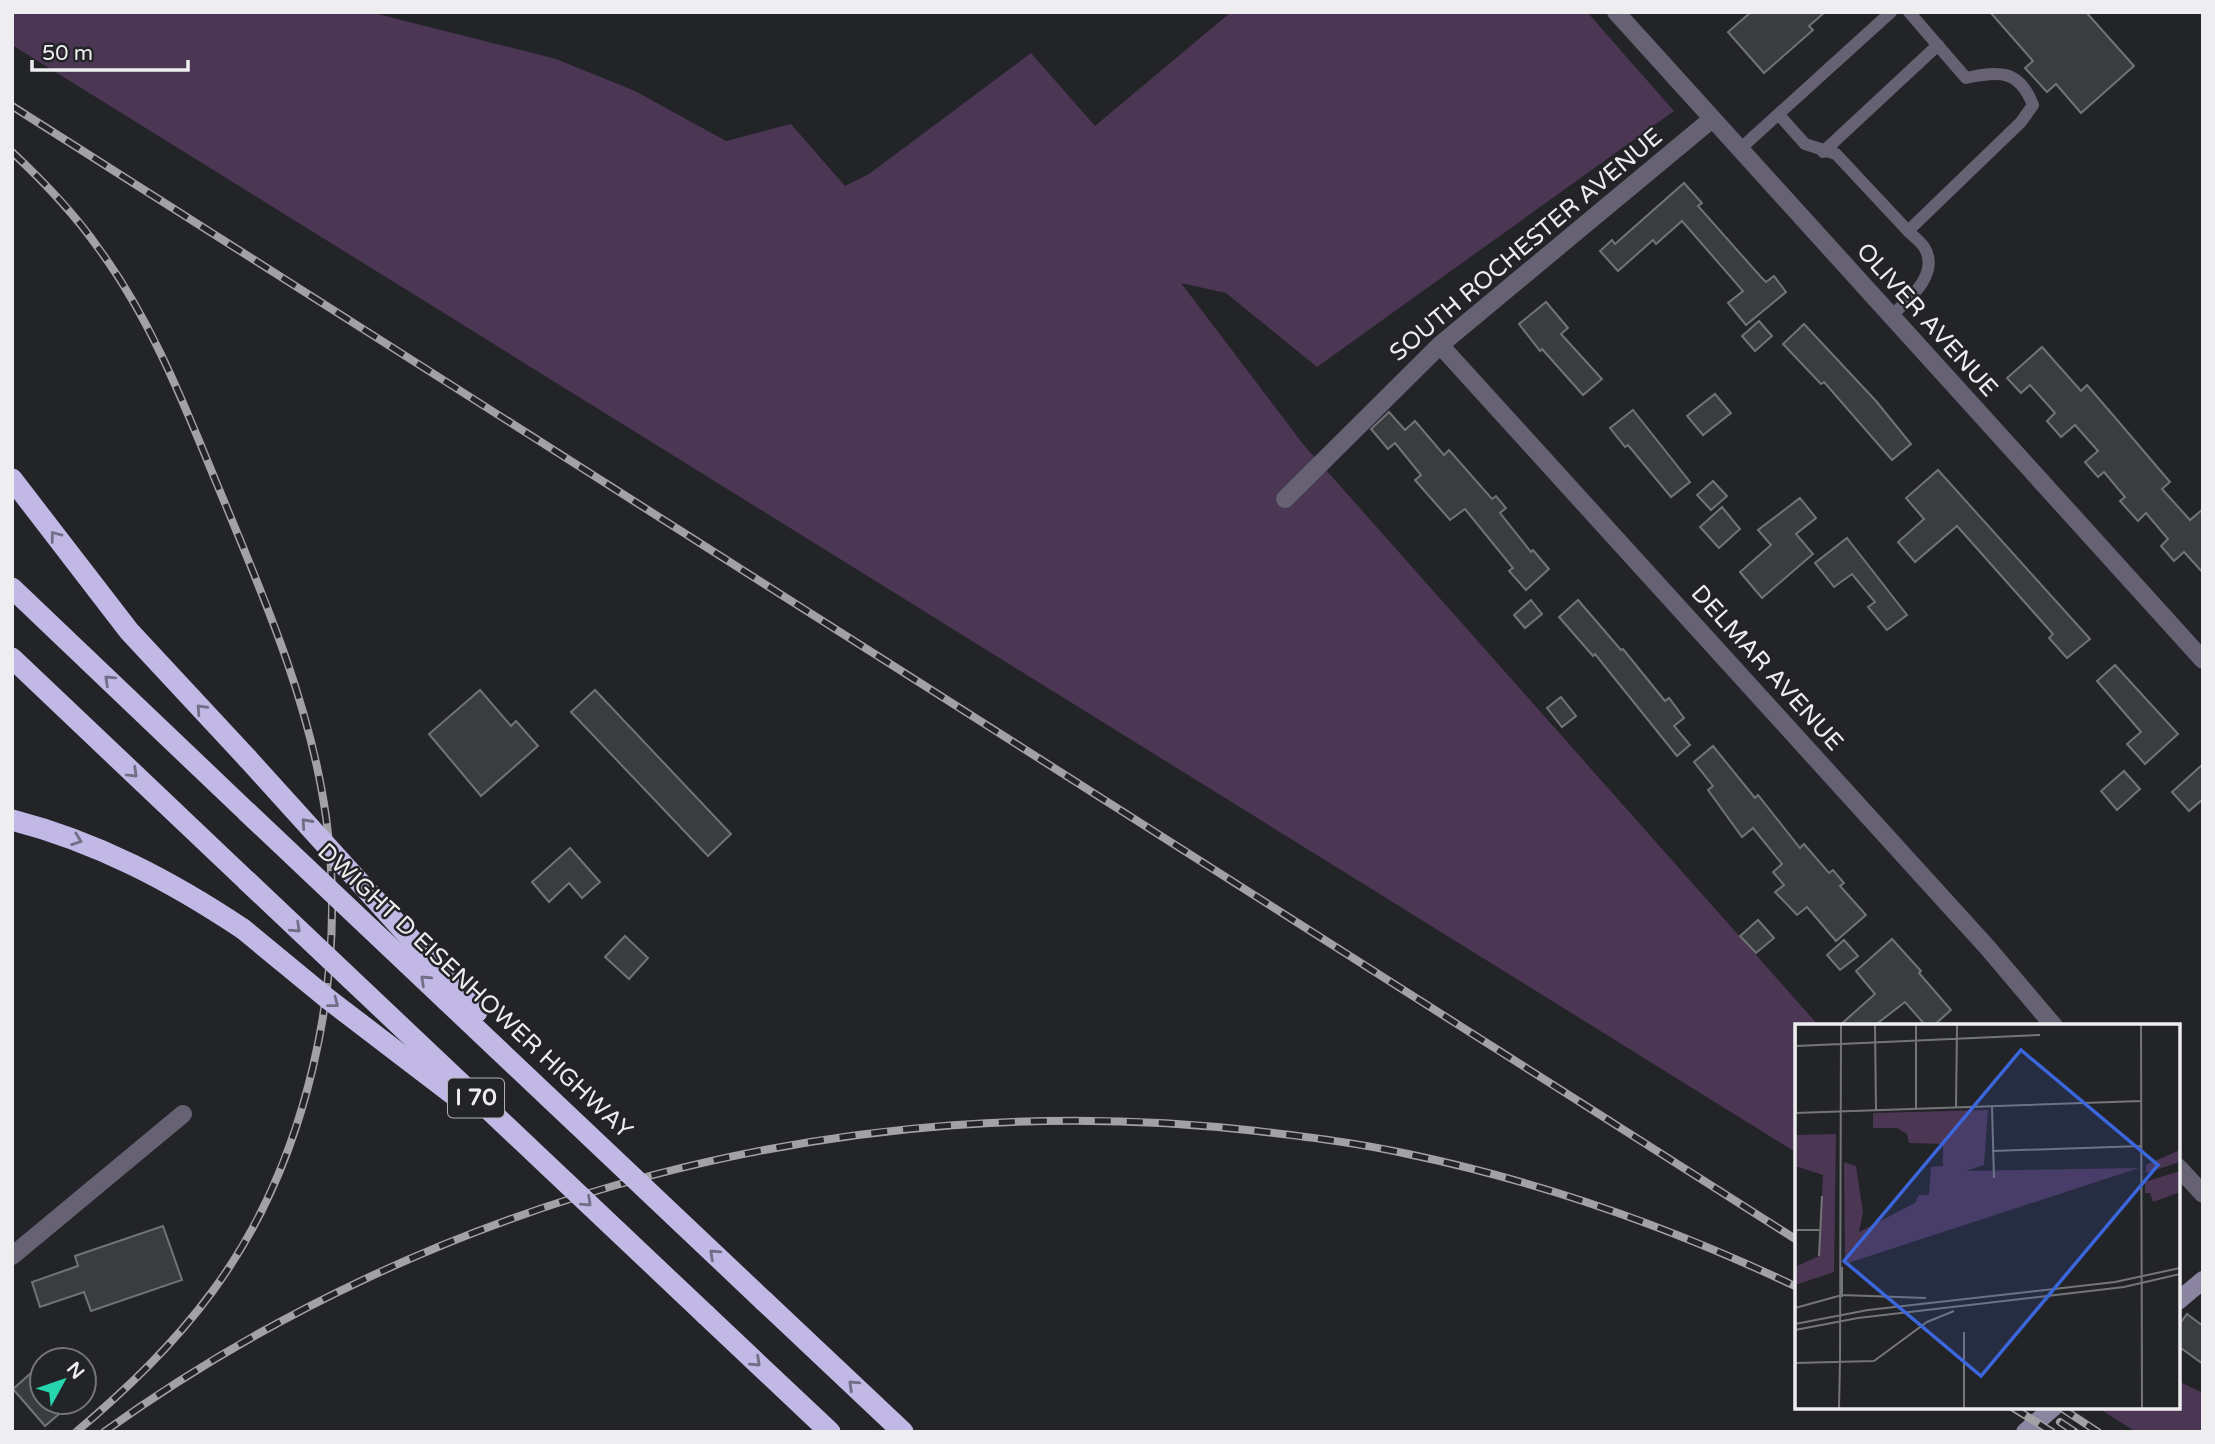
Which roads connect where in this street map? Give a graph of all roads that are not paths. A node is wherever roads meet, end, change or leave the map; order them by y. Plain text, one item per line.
1 (1616, 12) edge
2 (1891, 12) edge
3 (1909, 12) edge
4 (1938, 45) junction
5 (1779, 115) junction
6 (1712, 119) junction
7 (1740, 149) junction
8 (1823, 152) junction
9 (1908, 231) junction
10 (1891, 316) junction
11 (1440, 345) junction
12 (12, 479) edge
13 (1285, 499) dead end
14 (12, 589) edge
15 (12, 658) edge
16 (2203, 660) edge
17 (12, 820) edge
18 (2052, 1024) edge
19 (183, 1114) dead end
20 (582, 1128) junction
21 (2180, 1169) edge
22 (560, 1177) junction
23 (2203, 1194) edge
24 (12, 1256) edge
25 (2203, 1280) edge
26 (2180, 1299) edge
27 (2052, 1409) edge
28 (830, 1432) edge
29 (903, 1432) edge
30 (2025, 1432) edge

1 - 6 street, OLIVER AVENUE
2 - 5 lane
3 - 4 lane
4 - 8 lane
4 - 9 lane
5 - 7 lane
5 - 8 lane
6 - 7 street, OLIVER AVENUE
6 - 11 street, SOUTH ROCHESTER AVENUE
7 - 10 street, OLIVER AVENUE
8 - 9 lane
9 - 10 lane
10 - 16 street, OLIVER AVENUE
11 - 13 street, SOUTH ROCHESTER AVENUE
11 - 18 street, DELMAR AVENUE
20 -> 12 highway, bridge
20 -> 14 highway, DWIGHT D EISENHOWER HIGHWAY / I 70, bridge
15 -> 22 highway, I 70, bridge
17 -> 22 highway, bridge
19 - 24 street
29 -> 20 highway, DWIGHT D EISENHOWER HIGHWAY / I 70, bridge
21 - 23 street
22 -> 28 highway, I 70, bridge
25 - 26 main road
27 - 30 main road

